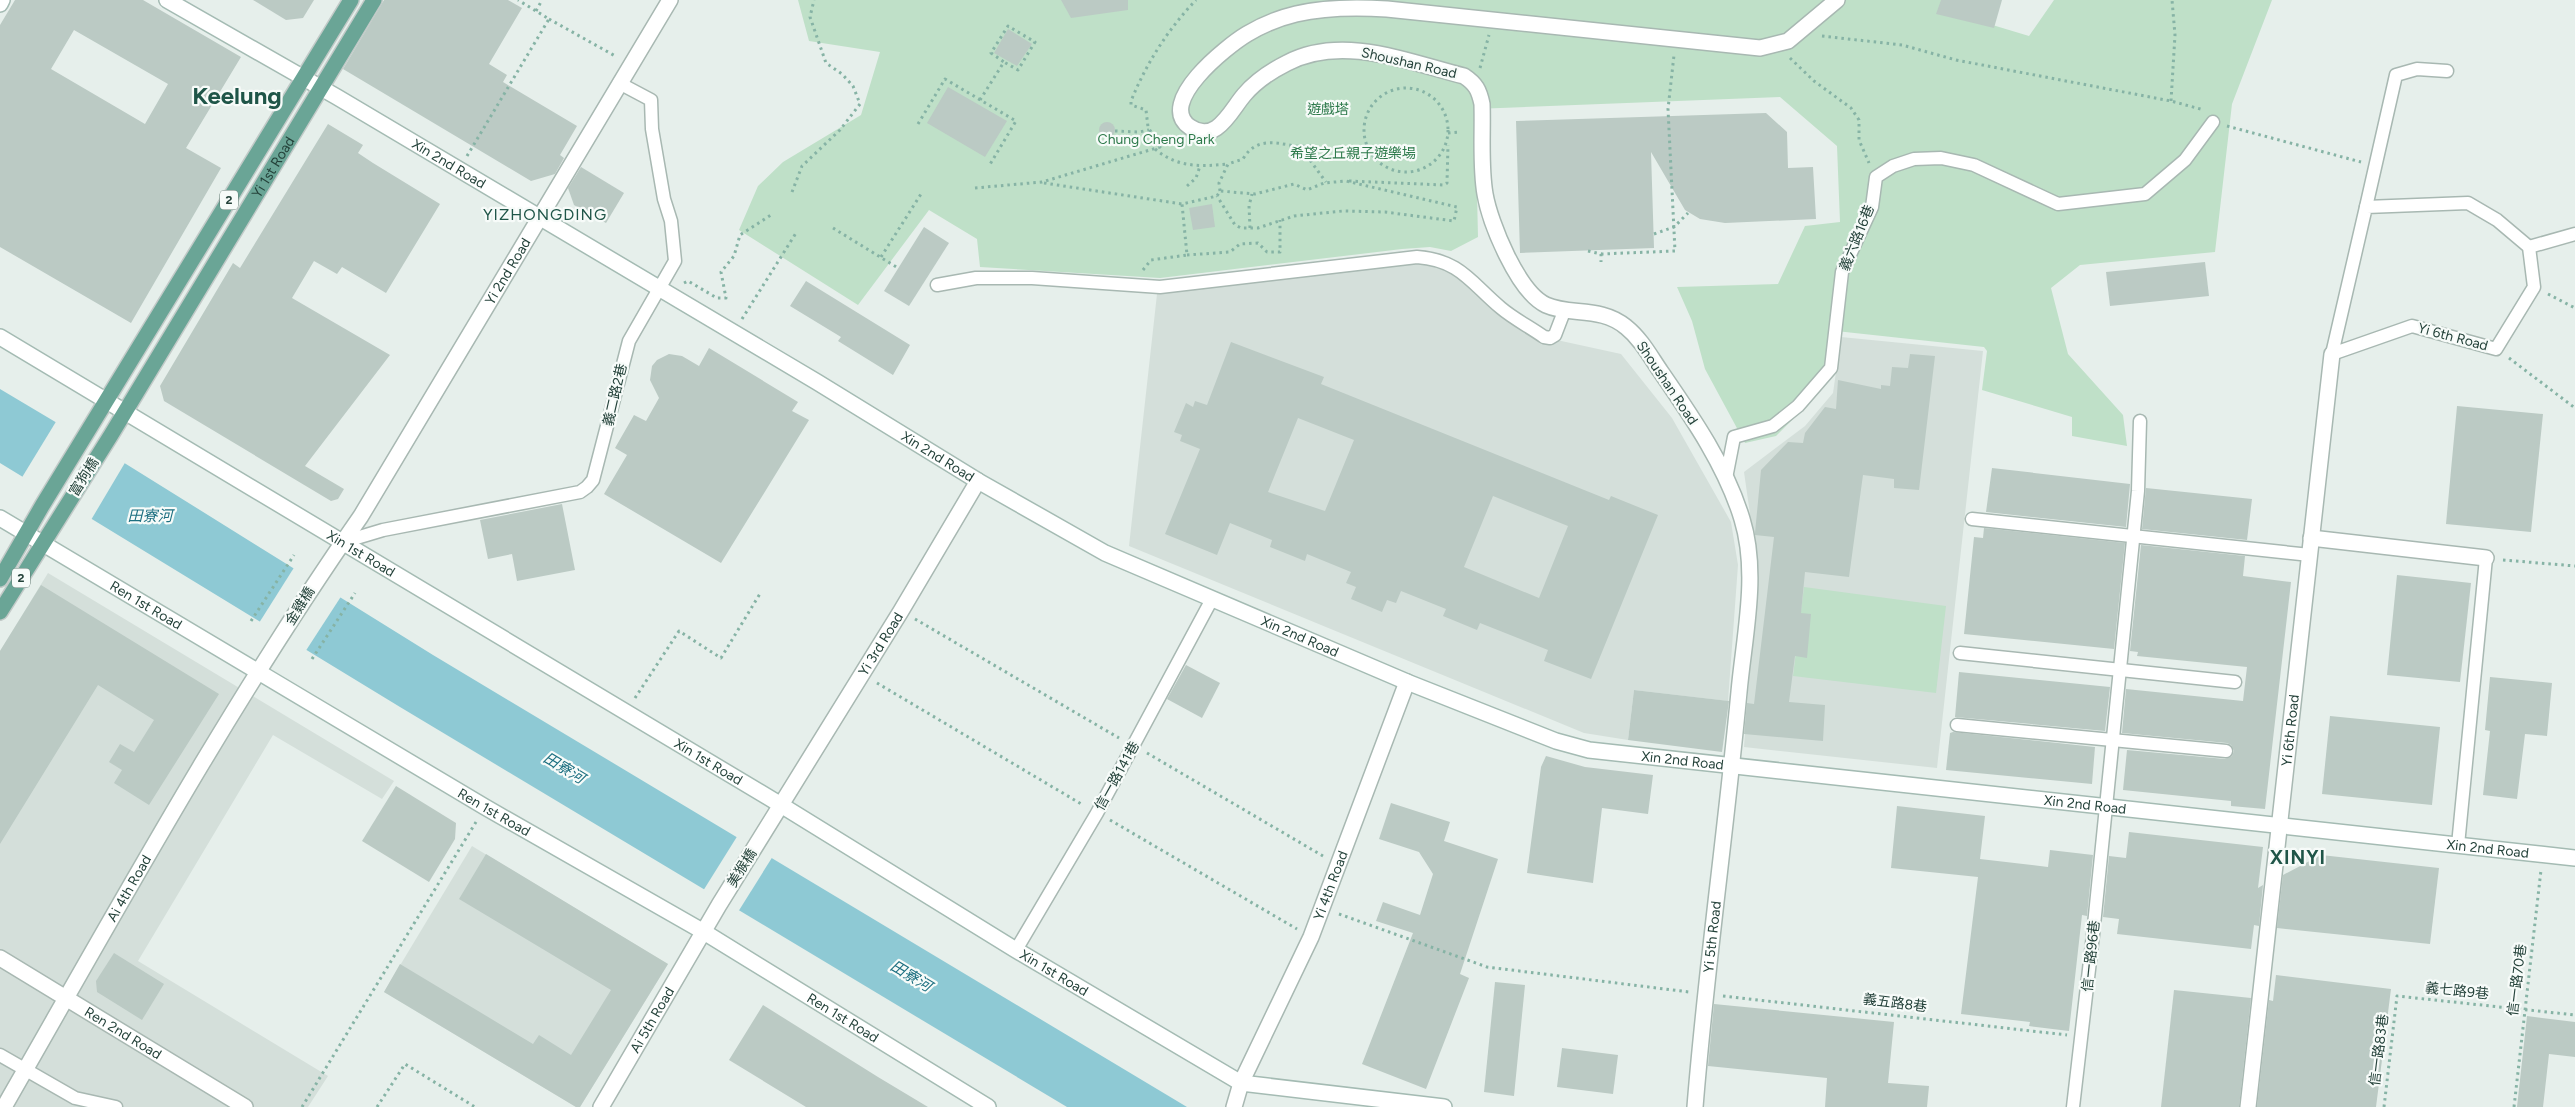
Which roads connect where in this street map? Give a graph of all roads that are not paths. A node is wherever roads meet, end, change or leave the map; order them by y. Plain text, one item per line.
1 (2, 0) edge
2 (167, 0) edge
3 (351, 0) edge
4 (374, 0) edge
5 (670, 0) edge
6 (1837, 0) edge
7 (0, 4) edge
8 (2447, 71) dead end
9 (303, 78) junction
10 (619, 83) junction
11 (321, 88) junction
12 (2213, 122) road end
13 (2366, 207) junction
14 (540, 220) junction
15 (2575, 234) edge
16 (2529, 247) junction
17 (936, 285) dead end
18 (659, 290) junction
19 (1565, 309) junction
20 (0, 337) edge
21 (2332, 354) junction
22 (108, 400) junction
23 (126, 411) junction
24 (2140, 422) dead end
25 (1726, 478) junction
26 (978, 481) junction
27 (0, 518) edge
28 (1972, 518) dead end
29 (26, 533) junction
30 (2132, 536) junction
31 (2311, 538) junction
32 (344, 542) junction
33 (43, 543) junction
34 (2310, 555) junction
35 (2486, 558) joint
36 (0, 579) edge
37 (1212, 599) junction
38 (0, 612) edge
39 (1960, 653) dead end
40 (258, 671) junction
41 (2120, 671) junction
42 (1407, 682) junction
43 (2235, 682) dead end
44 (1957, 725) dead end
45 (2113, 742) junction
46 (2226, 751) dead end
47 (1732, 766) junction
48 (781, 805) junction
49 (2107, 806) junction
50 (2279, 826) junction
51 (2458, 845) junction
52 (2575, 858) edge
53 (704, 932) junction
54 (1016, 950) junction
55 (0, 958) edge
56 (65, 998) junction
57 (0, 1055) edge
58 (26, 1070) junction
59 (1241, 1083) junction
60 (4, 1107) edge
61 (116, 1107) edge
62 (245, 1107) edge
63 (601, 1107) edge
64 (988, 1107) edge
65 (1234, 1107) edge
66 (1444, 1107) edge
67 (1695, 1107) edge
68 (2073, 1107) edge
69 (2248, 1107) edge

1 - 7 street
2 - 9 street, Xin 2nd Road
3 - 9 main road, Yi 1st Road / 2
4 - 11 main road, Yi 1st Road / 2
5 - 10 street, Yi 2nd Road
6 - 19 street, Shoushan Road
8 - 13 lane, Yi 6th Road
9 - 11 street, Xin 2nd Road
9 - 22 main road, Yi 1st Road / 2
10 - 14 street, Yi 2nd Road
10 - 18 lane, 義二路2巷
11 - 14 street, Xin 2nd Road
11 - 23 main road, Yi 1st Road / 2
12 - 25 lane, 義六路16巷
13 - 16 lane
13 - 21 lane, Yi 6th Road
14 - 18 street, Xin 2nd Road
14 - 32 street, Yi 2nd Road
15 - 16 lane
16 - 21 lane, Yi 6th Road
17 - 19 lane
18 - 26 street, Xin 2nd Road
18 - 32 lane, 義二路2巷
19 - 25 street, Shoushan Road
20 - 22 street, Xin 1st Road
21 - 31 street, Yi 6th Road
22 - 23 street, Xin 1st Road
22 - 29 main road, 富狗橋 / 2
23 - 32 street, Xin 1st Road
23 - 33 main road, 富狗橋 / 2
24 - 30 lane, 信一路96巷
25 - 47 street, Shoushan Road
26 - 37 street, Xin 2nd Road
26 - 48 street, Yi 3rd Road
27 - 29 street, Ren 1st Road
28 - 30 lane
29 - 33 street, Ren 1st Road
29 - 36 main road, 2
30 - 34 lane
30 - 41 lane, 信一路96巷
31 - 34 street, Yi 6th Road
31 - 35 street
32 - 40 street, 金雞橋
32 - 48 street, Xin 1st Road
33 - 38 main road, 2
33 - 40 street, Ren 1st Road
34 - 50 street, Yi 6th Road
35 - 51 lane
37 - 42 street, Xin 2nd Road
37 - 54 lane, 信一路141巷
39 - 41 lane
40 - 53 street, Ren 1st Road
40 - 56 street, Ai 4th Road
41 - 43 lane
41 - 45 lane, 信一路96巷
42 - 47 street, Xin 2nd Road
42 - 59 street, Yi 4th Road
44 - 45 lane
45 - 46 lane
45 - 49 lane, 信一路96巷
47 - 49 street, Xin 2nd Road
47 - 67 street, Yi 5th Road
48 - 53 street, 美猴橋
48 - 54 street, Xin 1st Road
49 - 50 street, Xin 2nd Road
49 - 68 lane, 信一路96巷
50 - 51 street, Xin 2nd Road
50 - 69 street, Yi 6th Road
51 - 52 street, Xin 2nd Road
53 - 63 street, Ai 5th Road
53 - 64 street, Ren 1st Road
54 - 59 street, Xin 1st Road
55 - 56 street, Ren 2nd Road
56 - 58 street, Ai 4th Road
56 - 62 street, Ren 2nd Road
57 - 58 lane
58 - 60 street, Ai 4th Road
58 - 61 lane
59 - 65 street, Yi 4th Road
59 - 66 street, Xin 1st Road

